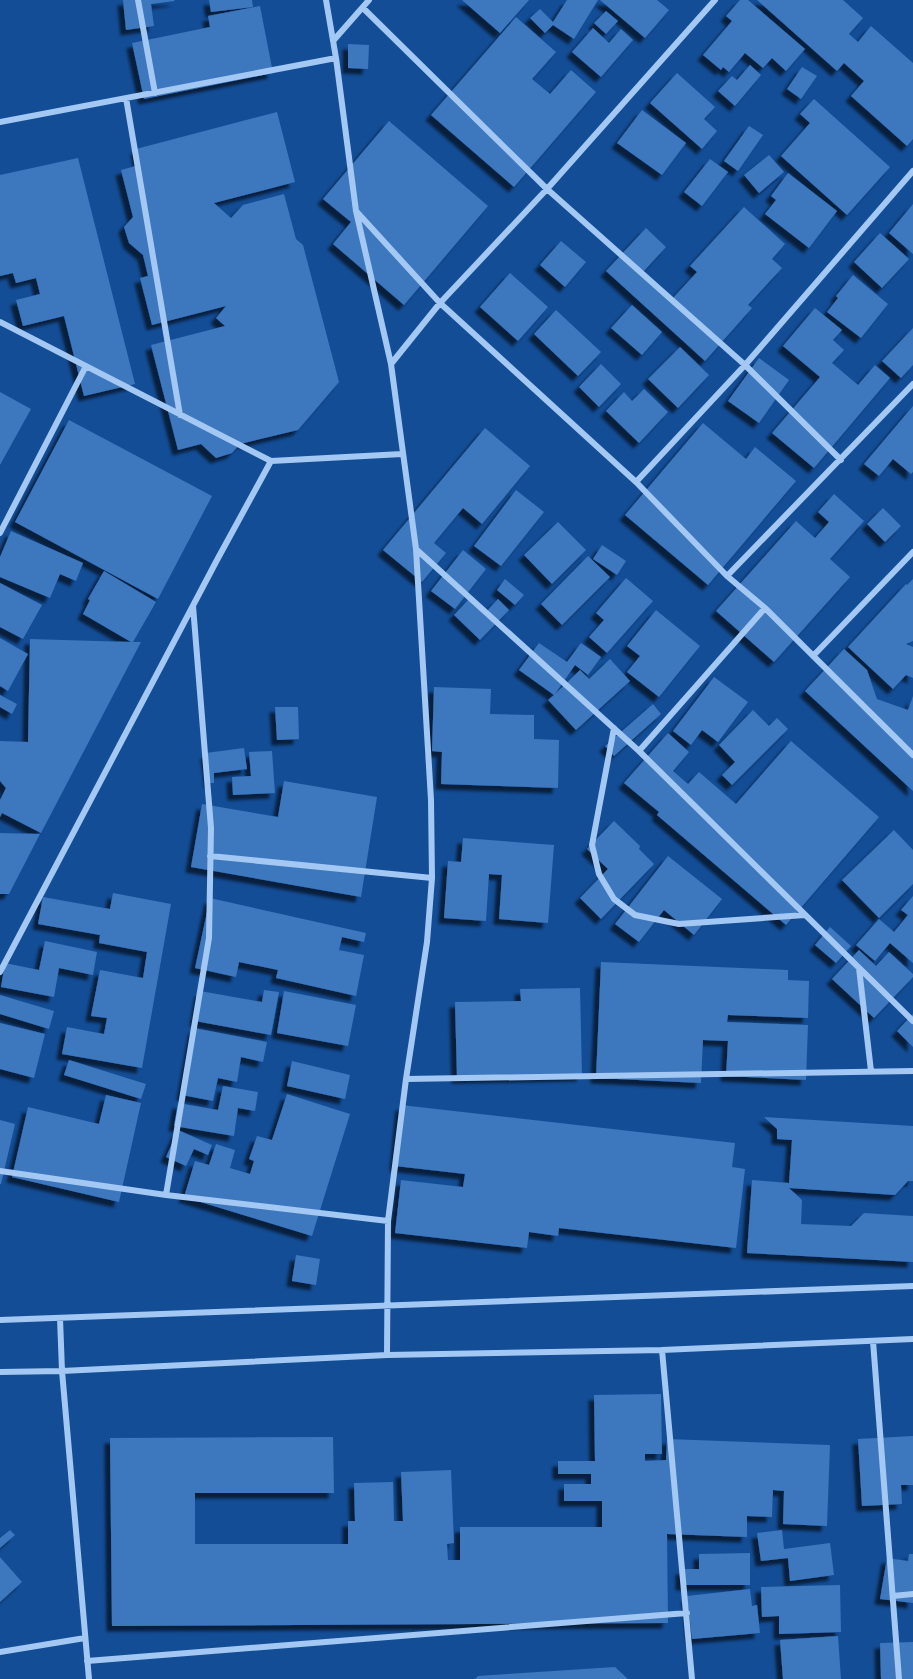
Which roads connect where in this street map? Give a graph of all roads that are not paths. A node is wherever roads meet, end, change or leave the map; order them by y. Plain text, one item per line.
1 (138, 0) edge
2 (326, 0) edge
3 (369, 0) edge
4 (715, 0) edge
5 (363, 8) junction
6 (333, 41) junction
7 (336, 58) junction
8 (155, 93) junction
9 (126, 98) junction
10 (0, 122) edge
11 (913, 171) edge
12 (547, 189) junction
13 (356, 211) junction
14 (440, 303) junction
15 (0, 322) edge
16 (391, 364) junction
17 (745, 364) junction
18 (86, 366) junction
19 (913, 384) edge
20 (180, 415) junction
21 (402, 454) junction
22 (841, 460) junction
23 (271, 461) junction
24 (636, 482) junction
25 (0, 533) edge
26 (416, 549) junction
27 (913, 552) edge
28 (727, 576) junction
29 (193, 606) junction
30 (765, 608) junction
31 (813, 656) junction
32 (614, 729) junction
33 (639, 751) junction
34 (913, 755) edge
35 (210, 856) junction
36 (432, 878) junction
37 (805, 915) junction
38 (1, 968) edge
39 (859, 968) junction
40 (913, 1022) edge
41 (872, 1071) junction
42 (913, 1071) edge
43 (406, 1079) junction
44 (0, 1171) edge
45 (166, 1195) junction
46 (388, 1221) junction
47 (913, 1286) edge
48 (387, 1307) junction
49 (60, 1318) junction
50 (0, 1320) edge
51 (913, 1339) edge
52 (873, 1341) junction
53 (662, 1350) junction
54 (387, 1355) junction
55 (62, 1371) junction
56 (0, 1372) edge
57 (913, 1594) edge
58 (893, 1596) junction
59 (687, 1613) junction
60 (85, 1638) junction
61 (0, 1652) edge
62 (87, 1661) junction
63 (89, 1679) edge
64 (692, 1679) edge
65 (899, 1679) edge

1 - 8 street
2 - 6 street
3 - 5 street
4 - 12 street
5 - 6 street
5 - 12 street
6 - 7 street
7 - 8 street
7 - 13 street
8 - 9 street
9 - 10 street
9 - 20 street
11 - 17 street
12 - 14 street
12 - 17 street
13 - 14 street
13 - 16 street
14 - 16 street
14 - 24 street
15 - 18 street
16 - 21 street
17 - 22 street
17 - 24 street
18 - 20 street
18 - 25 street
19 - 22 street
20 - 23 street
21 - 23 street
21 - 26 street
22 - 28 street
23 - 29 street
24 - 28 street
26 - 32 street
26 - 36 street
27 - 31 street
28 - 30 street
29 - 35 street
29 - 38 street
30 - 31 street
30 - 33 street
31 - 34 street
32 - 33 street
32 - 37 street
33 - 37 street
35 - 36 street
35 - 45 street
36 - 43 street
37 - 39 street
39 - 40 street
39 - 41 street
41 - 42 street
41 - 43 street
43 - 46 street
44 - 45 street
45 - 46 street
46 - 48 street
47 - 48 street
48 - 49 street
48 - 54 street
49 - 50 street
49 - 55 street
51 - 52 street
52 - 53 street
52 - 58 street
53 - 54 street
53 - 59 street
54 - 55 street
55 - 56 street
55 - 60 street
57 - 58 street
58 - 65 street
59 - 62 street
59 - 64 street
60 - 61 street
60 - 62 street
62 - 63 street

